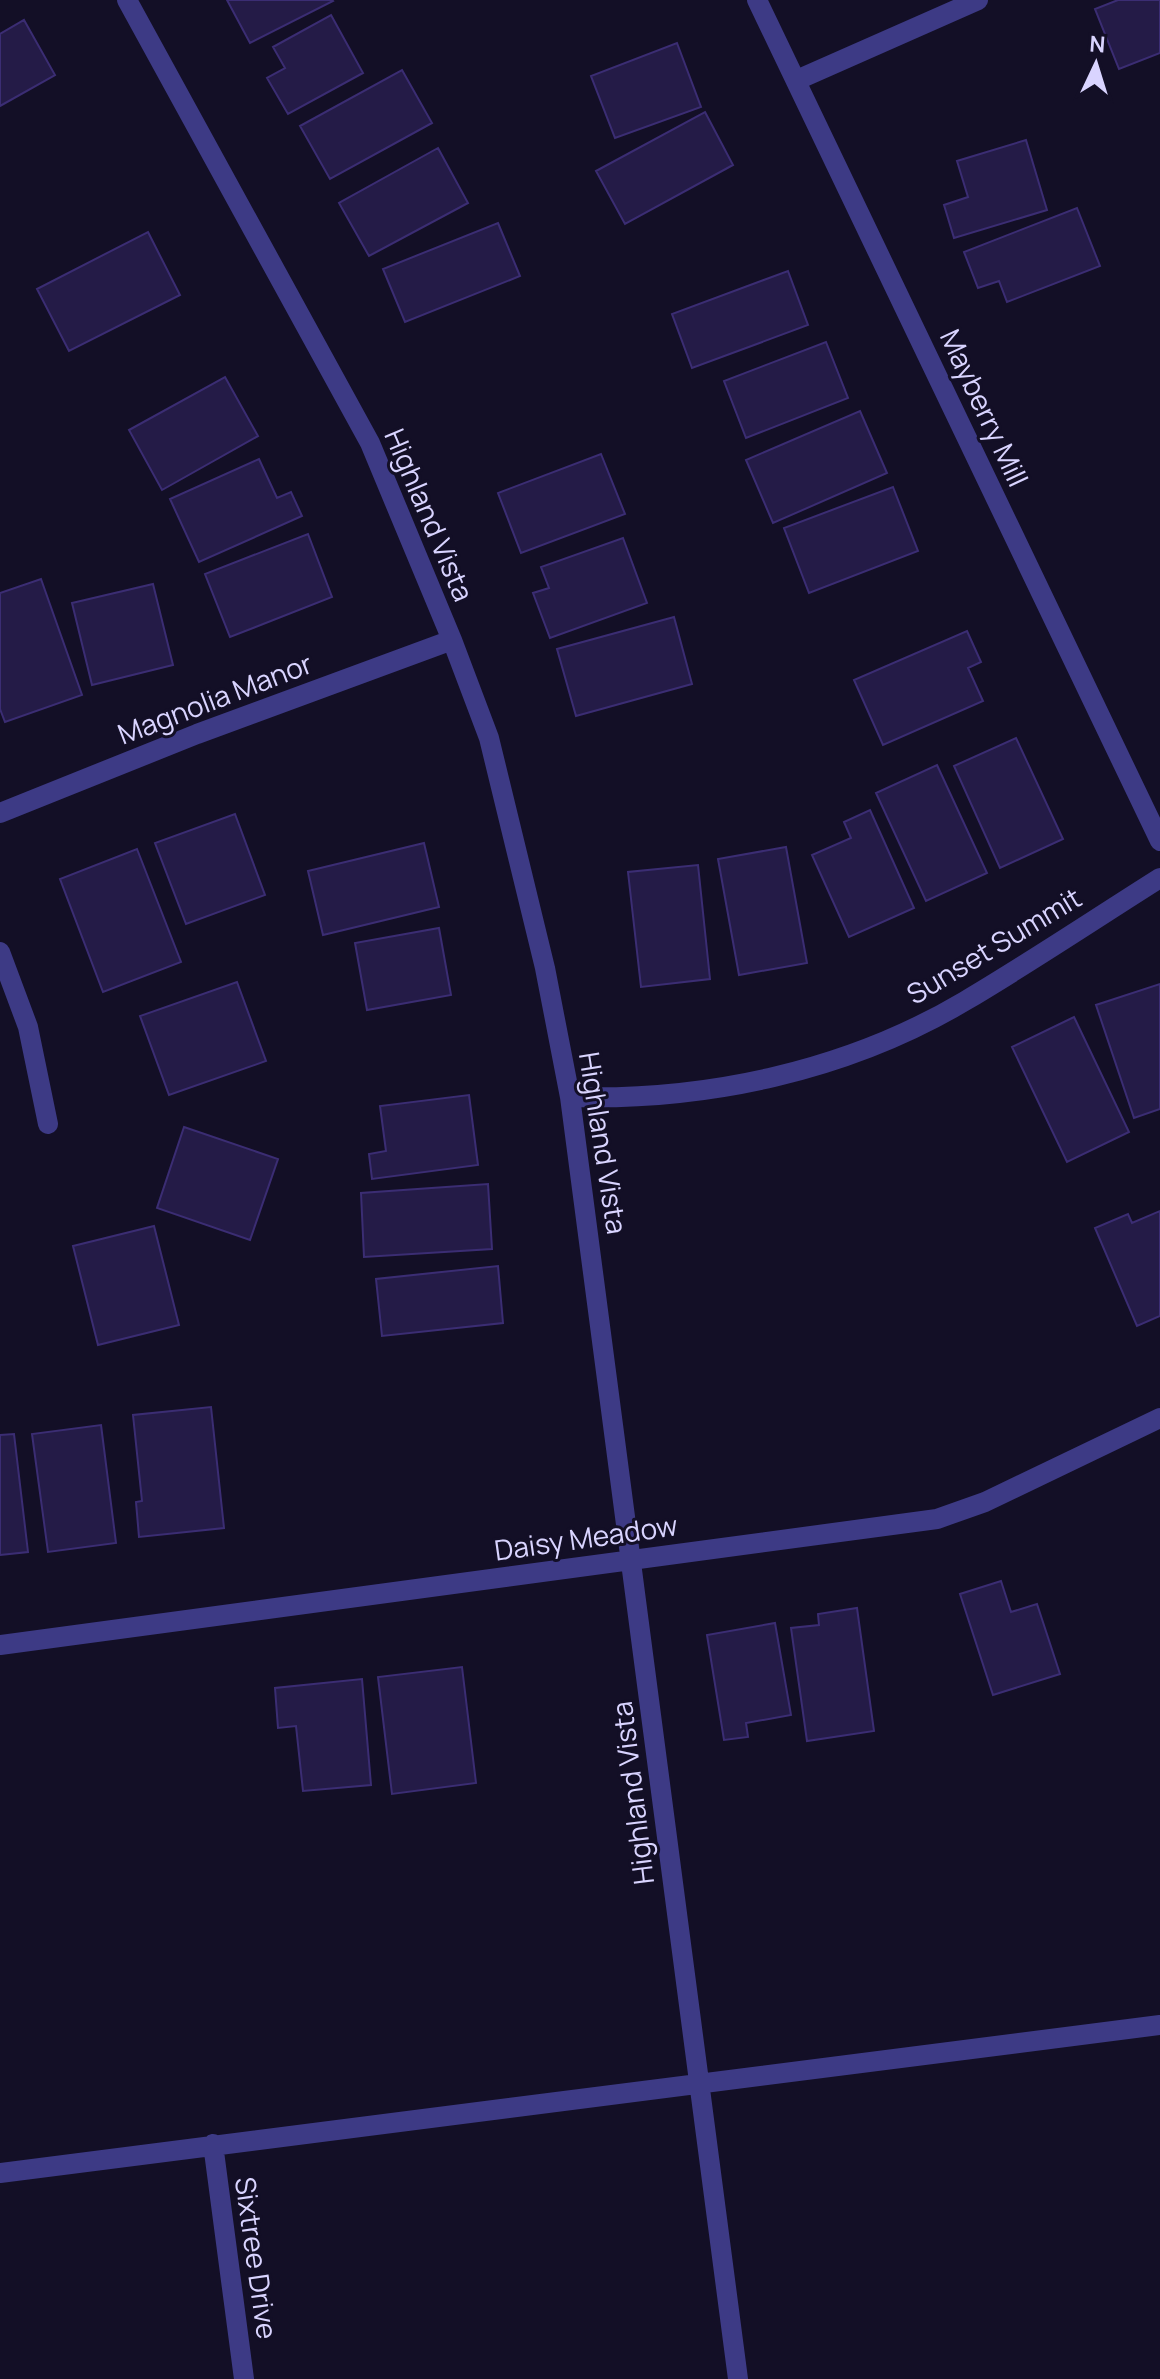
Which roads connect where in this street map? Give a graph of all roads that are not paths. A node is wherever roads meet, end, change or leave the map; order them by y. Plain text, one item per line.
1 (127, 0) edge
2 (757, 0) edge
3 (978, 0) edge
4 (797, 80) junction
5 (452, 640) junction
6 (0, 813) edge
7 (1160, 841) edge
8 (1160, 878) edge
9 (0, 952) edge
10 (570, 1097) junction
11 (48, 1124) dead end
12 (1160, 1418) edge
13 (633, 1560) junction
14 (0, 1645) edge
15 (1160, 2025) edge
16 (697, 2082) junction
17 (213, 2144) junction
18 (0, 2173) edge
19 (244, 2379) edge
20 (738, 2379) edge

1 - 5 street, Highland Vista
2 - 4 street, Mayberry Mill
3 - 4 street
4 - 7 street, Mayberry Mill
5 - 6 street, Magnolia Manor
5 - 10 street, Highland Vista
8 - 10 street, Sunset Summit
9 - 11 street
10 - 13 street, Highland Vista
12 - 13 street, Daisy Meadow
13 - 14 street, Daisy Meadow
13 - 16 street, Highland Vista
15 - 16 street
16 - 17 street
16 - 20 street, Highland Vista
17 - 18 street
17 - 19 street, Sixtree Drive

